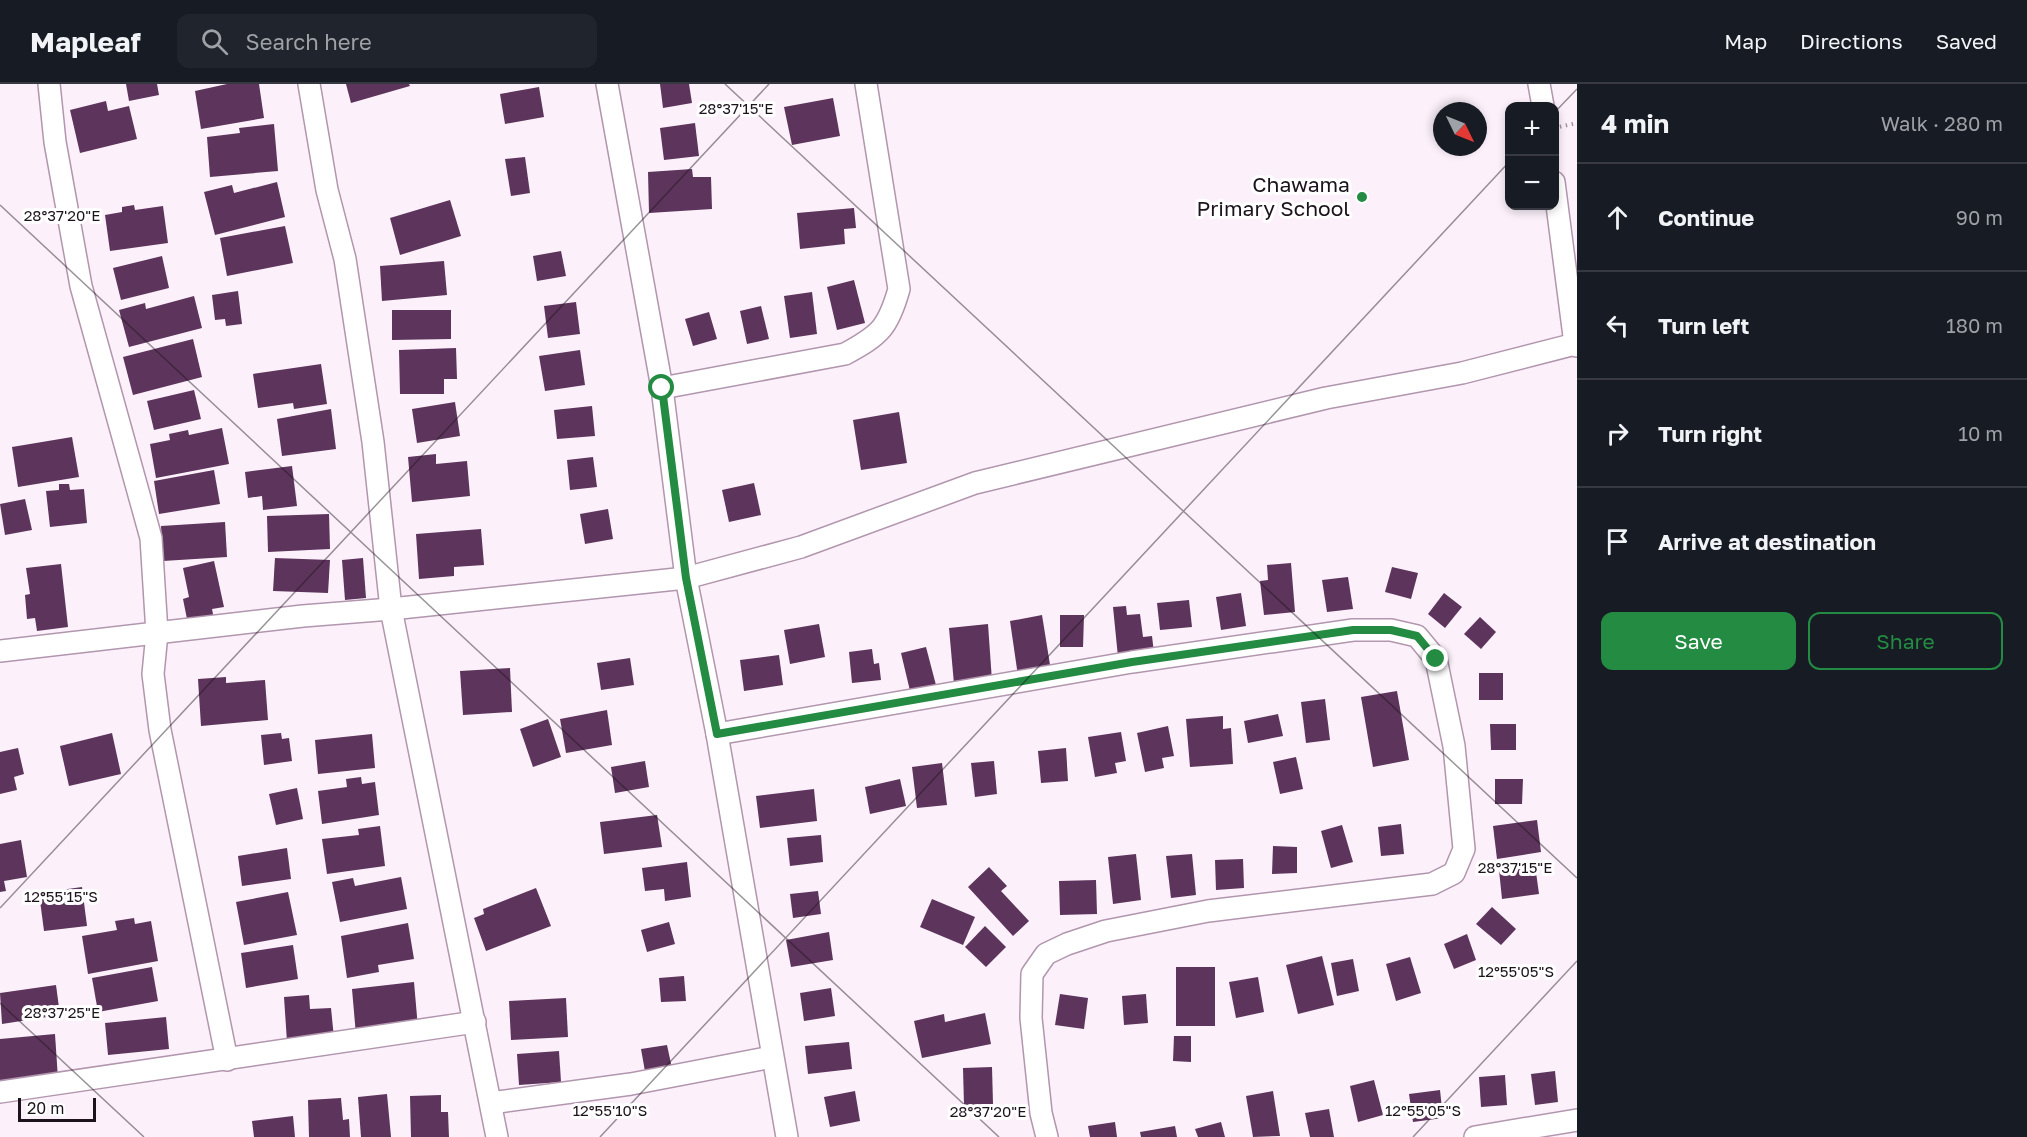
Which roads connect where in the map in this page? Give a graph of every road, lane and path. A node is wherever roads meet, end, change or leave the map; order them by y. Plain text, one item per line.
1 (49, 84) edge
2 (309, 84) edge
3 (607, 84) edge
4 (866, 84) edge
5 (1539, 84) edge
6 (1542, 102) edge
7 (1577, 123) edge
8 (1559, 127) edge
9 (1558, 210) edge
10 (1576, 345) edge
11 (662, 388) junction
12 (686, 578) junction
13 (391, 609) junction
14 (157, 633) junction
15 (0, 651) edge
16 (717, 734) junction
17 (475, 1022) junction
18 (772, 1057) junction
19 (227, 1060) junction
20 (0, 1092) edge
21 (491, 1103) junction
22 (1577, 1120) edge
23 (497, 1137) edge
24 (787, 1137) edge
25 (1047, 1137) edge
26 (1475, 1137) edge

1 - 14 street
2 - 13 street
3 - 11 street
4 - 11 street
5 - 6 street
7 - 8 path
9 - 10 street
10 - 12 street
11 - 12 street
12 - 13 street
12 - 16 street
13 - 14 street
13 - 17 street
14 - 15 street
14 - 19 street
16 - 18 street
16 - 25 street
17 - 19 street
17 - 21 street
18 - 21 street
18 - 24 street
19 - 20 street
21 - 23 street
22 - 26 street

